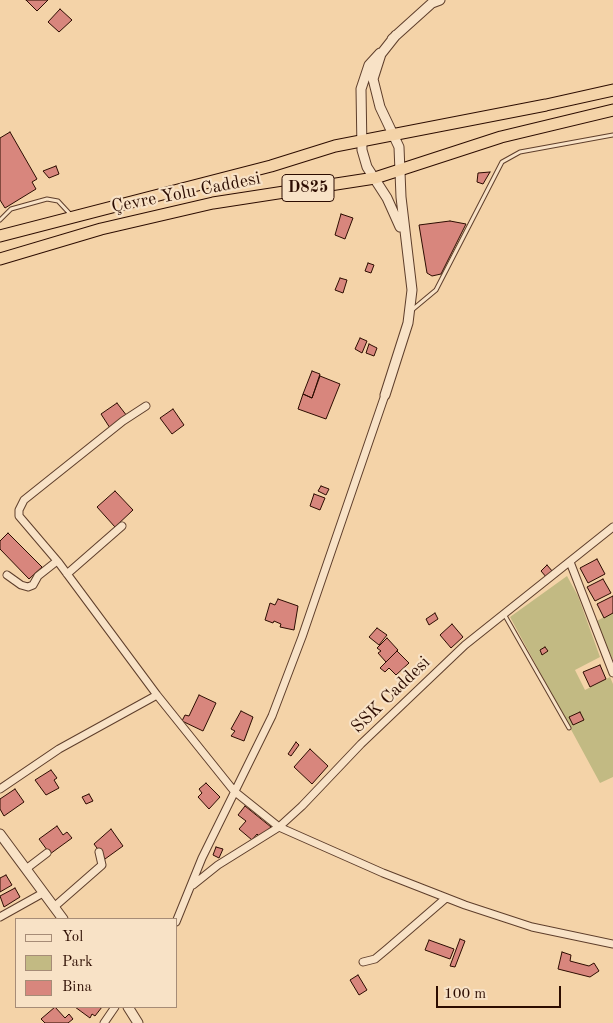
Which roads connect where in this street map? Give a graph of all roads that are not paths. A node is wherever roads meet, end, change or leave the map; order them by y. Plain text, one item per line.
1 (434, 1) edge
2 (396, 35) junction
3 (613, 90) edge
4 (613, 110) edge
5 (394, 134) junction
6 (613, 135) edge
7 (362, 141) junction
8 (401, 170) junction
9 (375, 178) junction
10 (72, 217) junction
11 (0, 220) edge
12 (0, 236) edge
13 (407, 249) junction
14 (0, 259) edge
15 (410, 312) junction
16 (384, 395) joint
17 (146, 406) dead end
18 (122, 526) dead end
19 (613, 528) edge
20 (57, 560) junction
21 (570, 562) junction
22 (67, 574) junction
23 (7, 575) dead end
24 (504, 613) junction
25 (613, 673) edge
26 (157, 695) junction
27 (569, 728) dead end
28 (0, 789) edge
29 (234, 791) junction
30 (279, 827) junction
31 (0, 834) edge
32 (99, 852) dead end
33 (47, 853) dead end
34 (26, 869) junction
35 (192, 885) junction
36 (43, 893) junction
37 (446, 898) junction
38 (54, 907) junction
39 (0, 917) edge
40 (62, 918) edge
41 (178, 918) edge
42 (613, 944) edge
43 (363, 962) dead end
44 (114, 1008) edge
45 (129, 1008) edge
46 (104, 1023) edge
47 (138, 1023) edge

1 - 2 street
2 - 5 street
2 - 7 street
3 - 5 highway, Çevre Yolu Caddesi / D825
4 - 8 highway, Çevre Yolu Caddesi / D825
5 - 7 highway, Çevre Yolu Caddesi / D825
5 - 8 street
6 - 15 lane
7 - 9 street
7 - 10 highway, Çevre Yolu Caddesi / D825
8 - 9 highway, Çevre Yolu Caddesi / D825
8 - 13 street
9 - 13 street
9 - 14 highway, Çevre Yolu Caddesi / D825
10 - 11 lane
10 - 12 highway, Çevre Yolu Caddesi / D825
13 - 15 street
15 - 16 street
16 - 29 street
17 - 20 street
18 - 22 street
19 - 21 street, SSK Caddesi
20 - 22 street
20 - 23 street
21 - 24 street, SSK Caddesi
21 - 25 street
22 - 26 street
24 - 27 lane
24 - 30 street, SSK Caddesi
26 - 28 street
26 - 29 street
29 - 30 street
29 - 35 street
30 - 35 street, SSK Caddesi
30 - 37 street
31 - 34 street
32 - 38 street
33 - 34 street
34 - 36 street
35 - 41 street
36 - 38 street
36 - 39 street
37 - 42 street
37 - 43 street
38 - 40 street
44 - 46 street
45 - 47 street

